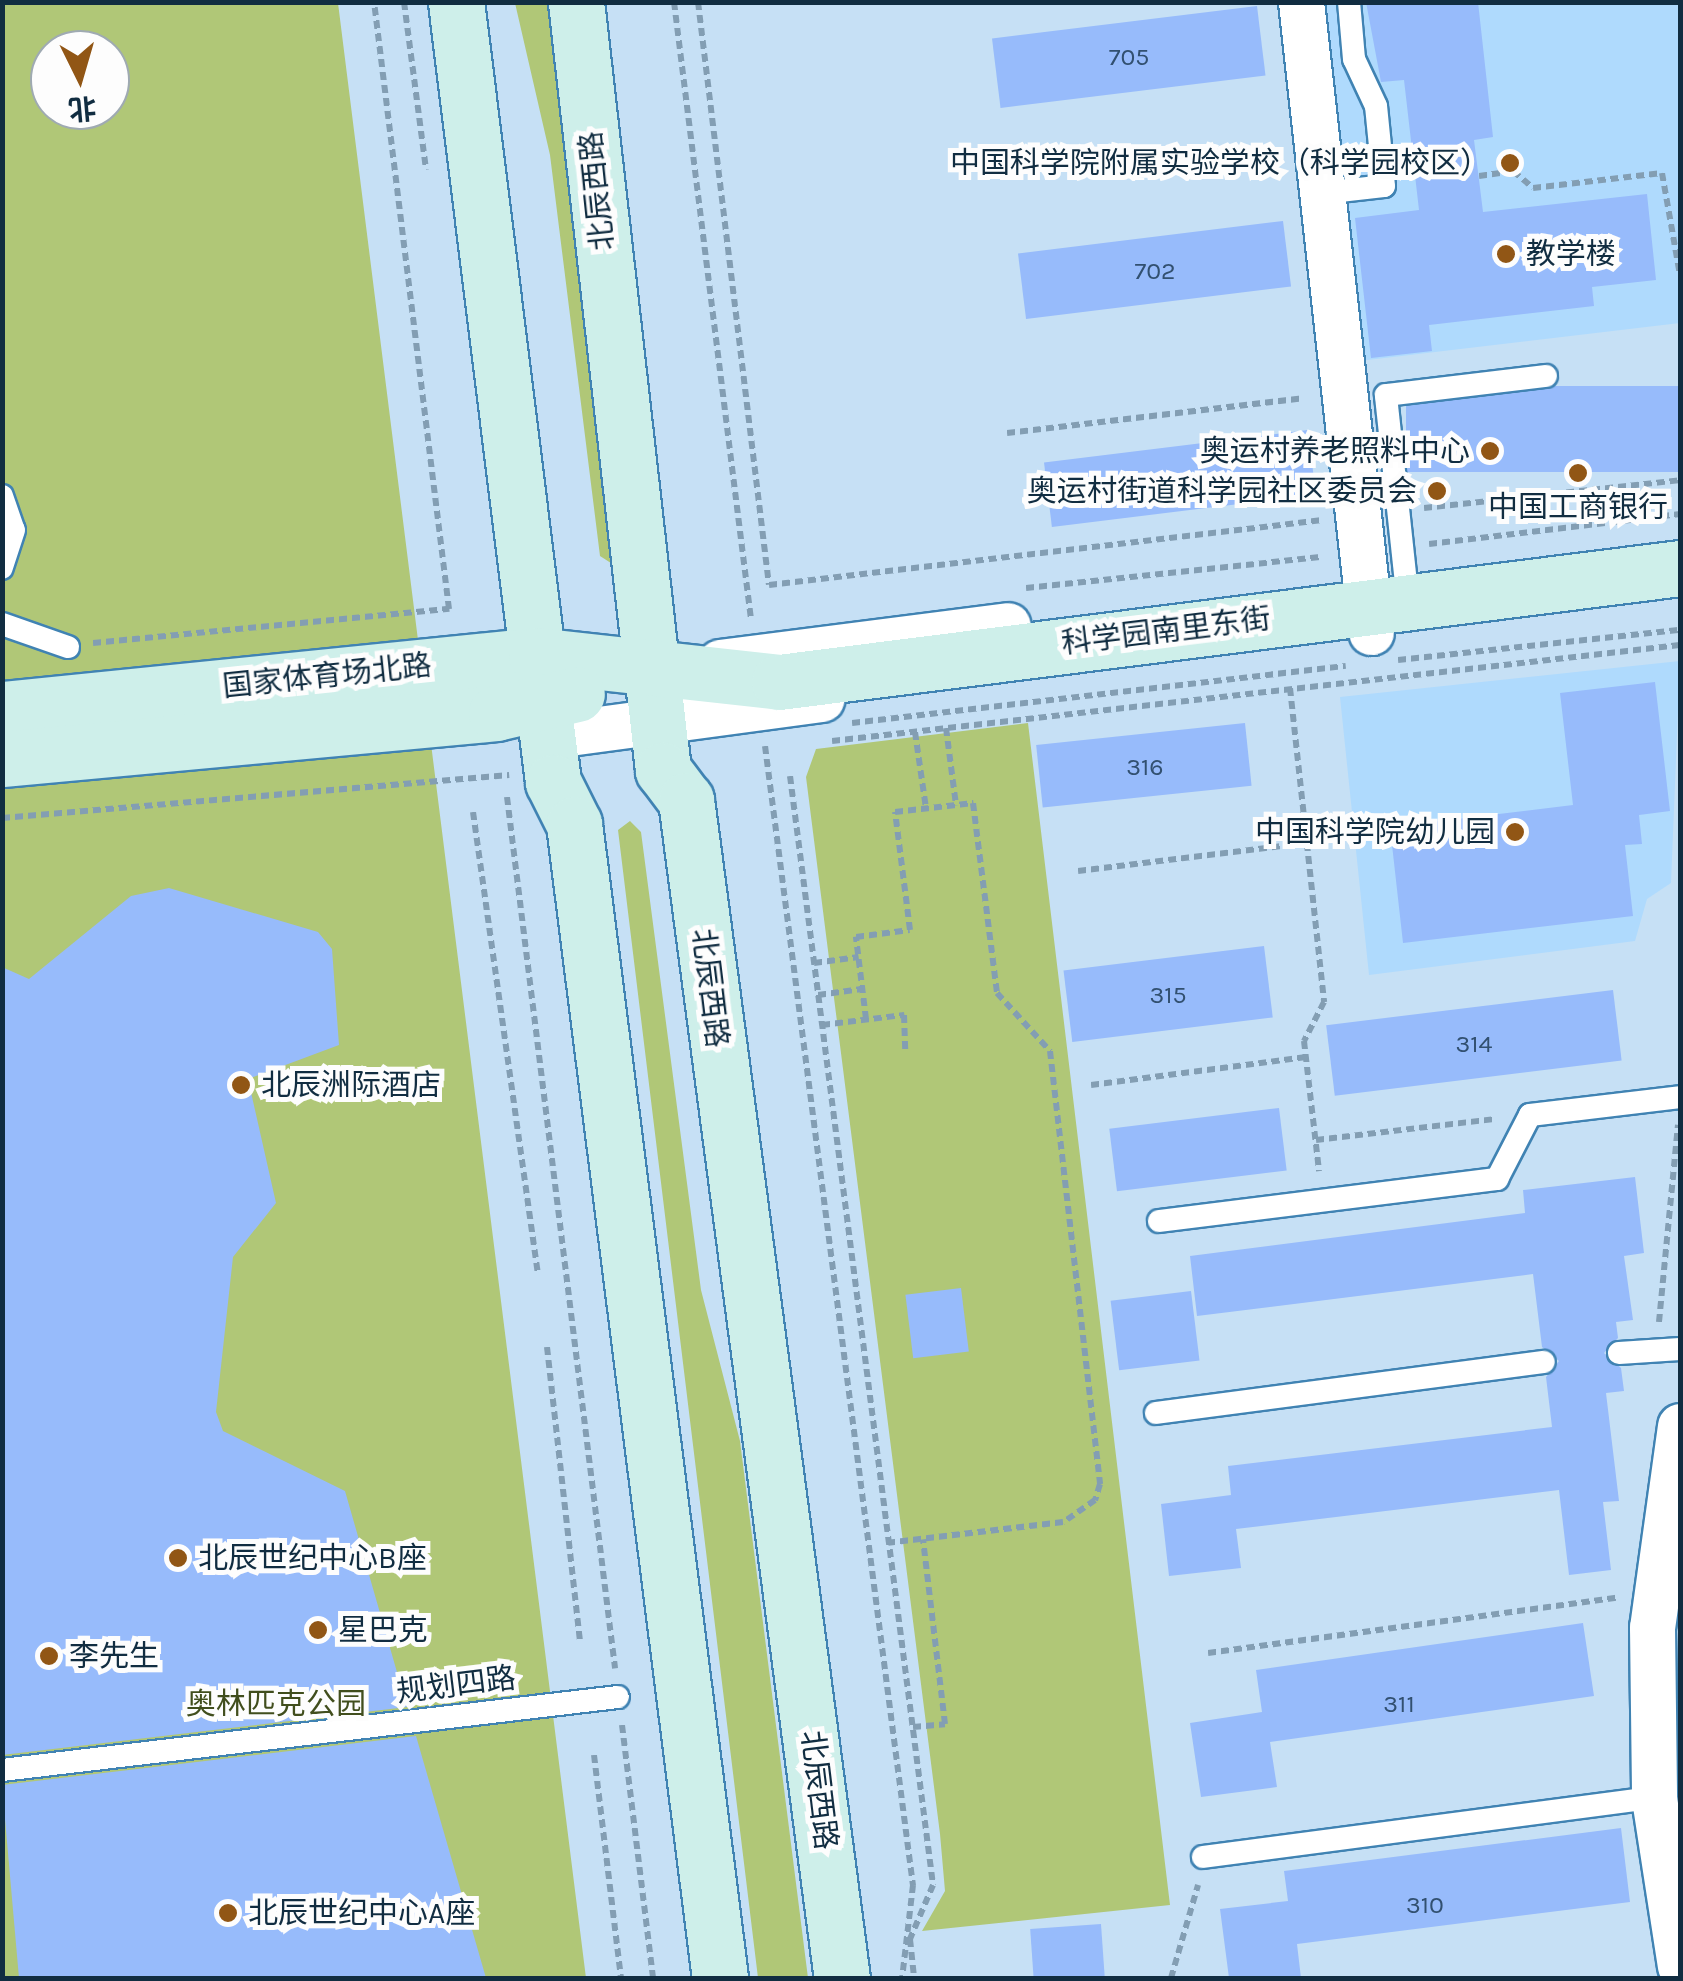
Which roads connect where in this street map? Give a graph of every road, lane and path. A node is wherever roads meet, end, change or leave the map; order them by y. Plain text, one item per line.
1 (374, 2) edge
2 (404, 2) edge
3 (456, 2) edge
4 (576, 2) edge
5 (674, 2) edge
6 (698, 2) edge
7 (1301, 2) edge
8 (1348, 2) edge
9 (1479, 176) dead end
10 (427, 177) dead end
11 (1322, 193) junction
12 (1680, 274) edge
13 (1546, 376) dead end
14 (1344, 392) junction
15 (1007, 433) dead end
16 (1680, 480) edge
17 (2, 496) edge
18 (1680, 514) edge
19 (1680, 545) edge
20 (2, 568) edge
21 (1680, 568) edge
22 (1377, 581) junction
23 (769, 586) junction
24 (1018, 589) dead end
25 (758, 592) dead end
26 (1680, 594) edge
27 (770, 618) dead end
28 (751, 620) junction
29 (736, 622) dead end
30 (2, 624) edge
31 (753, 640) dead end
32 (1680, 645) edge
33 (74, 646) joint
34 (1290, 688) junction
35 (654, 696) junction
36 (533, 707) junction
37 (2, 708) edge
38 (946, 728) junction
39 (916, 732) junction
40 (764, 738) dead end
41 (825, 742) dead end
42 (2, 758) edge
43 (790, 776) dead end
44 (956, 805) junction
45 (926, 808) junction
46 (473, 812) dead end
47 (1307, 843) junction
48 (1078, 871) dead end
49 (859, 957) junction
50 (814, 963) junction
51 (862, 989) junction
52 (818, 995) junction
53 (866, 1020) junction
54 (822, 1025) junction
55 (905, 1051) dead end
56 (1306, 1057) junction
57 (1091, 1085) dead end
58 (1680, 1096) edge
59 (1530, 1115) junction
60 (1316, 1140) junction
61 (1322, 1202) junction
62 (1159, 1221) dead end
63 (538, 1274) dead end
64 (547, 1346) dead end
65 (1680, 1349) edge
66 (1619, 1353) dead end
67 (1544, 1362) dead end
68 (1156, 1412) dead end
69 (1680, 1426) edge
70 (923, 1539) junction
71 (888, 1543) junction
72 (1632, 1596) dead end
73 (580, 1642) dead end
74 (1208, 1653) dead end
75 (618, 1697) junction
76 (913, 1727) junction
77 (594, 1754) dead end
78 (2, 1770) edge
79 (1654, 1798) junction
80 (1202, 1857) joint
81 (1680, 1966) edge
82 (622, 1978) edge
83 (653, 1978) edge
84 (720, 1978) edge
85 (842, 1978) edge
86 (902, 1978) edge
87 (914, 1978) edge
88 (1171, 1978) edge

1 - 33 path
2 - 10 path
3 - 36 main road
4 - 35 main road, 北辰西路
5 - 28 path
6 - 23 path
7 - 11 street
8 - 11 lane
9 - 12 path
11 - 14 street
13 - 22 lane
14 - 15 path
14 - 22 street
16 - 22 path
17 - 20 lane
18 - 22 path
19 - 22 street
21 - 22 main road, 科学园南里东街
22 - 23 path
22 - 24 path
22 - 26 street
22 - 35 main road, 科学园南里东街
23 - 25 path
27 - 28 path
28 - 29 path
28 - 31 path
30 - 33 lane
32 - 34 path
34 - 38 path
34 - 47 path
35 - 36 main road
35 - 85 main road, 北辰西路
36 - 37 main road, 国家体育场北路
36 - 42 main road, 国家体育场北路
36 - 75 path
36 - 84 main road
38 - 39 path
38 - 44 path
39 - 41 path
39 - 45 path
40 - 86 path
43 - 50 path
44 - 45 path
44 - 70 path
45 - 49 path
46 - 63 path
47 - 48 path
47 - 56 path
49 - 50 path
49 - 51 path
50 - 52 path
51 - 52 path
51 - 53 path
52 - 54 path
53 - 54 path
53 - 55 path
54 - 71 path
56 - 57 path
56 - 60 path
58 - 59 lane
59 - 60 path
59 - 61 lane
60 - 61 path
61 - 62 lane
64 - 73 path
65 - 66 lane
67 - 68 lane
69 - 79 street
70 - 71 path
70 - 76 path
71 - 76 path
72 - 74 path
75 - 78 lane, 规划四路
75 - 83 path
76 - 87 path
77 - 82 path
79 - 80 lane
79 - 81 street
80 - 88 path

